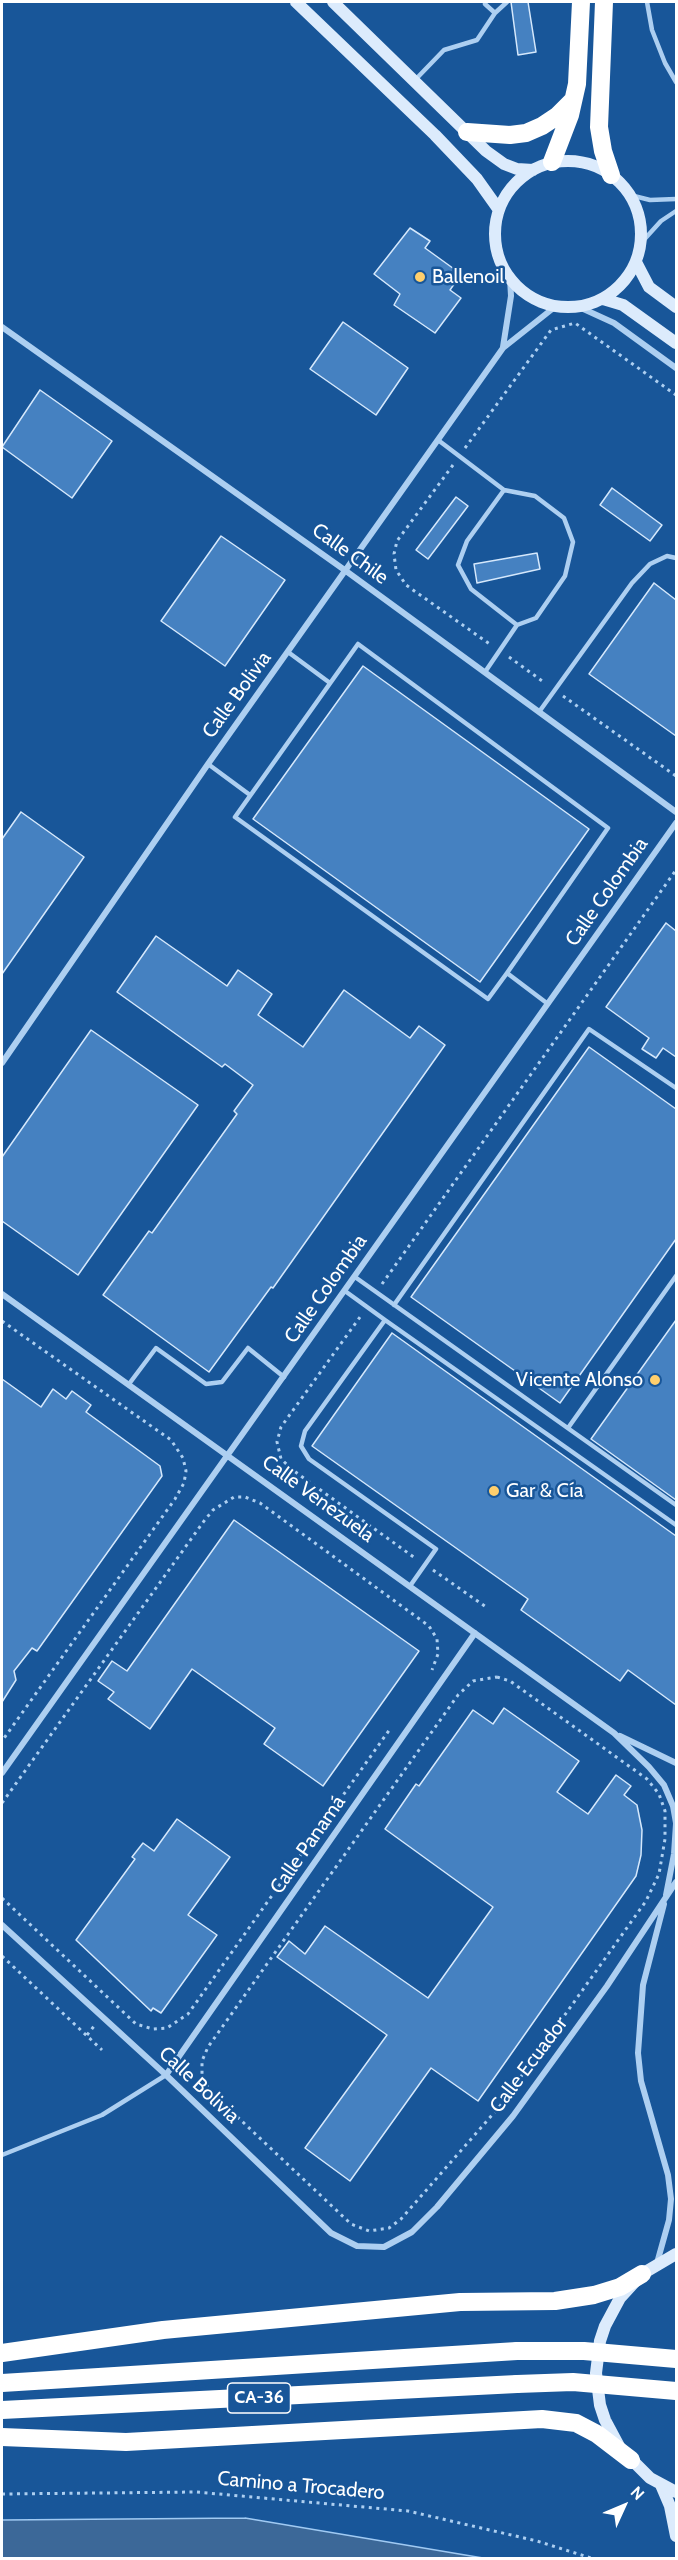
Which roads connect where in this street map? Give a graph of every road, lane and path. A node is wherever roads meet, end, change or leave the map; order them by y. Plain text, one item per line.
1 (296, 2) edge
2 (337, 2) edge
3 (507, 2) edge
4 (581, 2) edge
5 (604, 2) edge
6 (646, 2) edge
7 (485, 4) dead end
8 (495, 13) junction
9 (415, 81) junction
10 (676, 82) edge
11 (572, 101) junction
12 (467, 132) junction
13 (552, 162) junction
14 (533, 170) junction
15 (611, 175) junction
16 (630, 195) junction
17 (676, 199) edge
18 (499, 210) junction
19 (676, 211) edge
20 (641, 243) junction
21 (636, 262) junction
22 (510, 278) junction
23 (603, 299) junction
24 (556, 306) junction
25 (579, 307) junction
26 (676, 307) edge
27 (2, 327) edge
28 (676, 343) edge
29 (503, 348) junction
30 (676, 368) edge
31 (676, 395) edge
32 (438, 440) junction
33 (460, 456) junction
34 (504, 490) junction
35 (676, 558) edge
36 (346, 571) junction
37 (517, 625) junction
38 (499, 651) junction
39 (288, 652) junction
40 (485, 672) junction
41 (330, 683) junction
42 (555, 690) junction
43 (539, 712) junction
44 (208, 764) junction
45 (676, 776) edge
46 (250, 795) junction
47 (676, 812) edge
48 (676, 823) edge
49 (676, 870) edge
50 (507, 973) junction
51 (548, 1004) junction
52 (2, 1063) edge
53 (676, 1088) edge
54 (676, 1276) edge
55 (355, 1277) junction
56 (345, 1291) junction
57 (376, 1292) junction
58 (2, 1294) edge
59 (394, 1305) junction
60 (367, 1307) junction
61 (385, 1320) junction
62 (2, 1321) edge
63 (284, 1377) junction
64 (129, 1384) junction
65 (568, 1428) junction
66 (228, 1455) junction
67 (676, 1505) edge
68 (676, 1525) edge
69 (425, 1564) junction
70 (410, 1586) junction
71 (486, 1607) dead end
72 (475, 1633) junction
73 (432, 1671) dead end
74 (458, 1695) joint
75 (392, 1727) dead end
76 (614, 1733) junction
77 (2, 1741) edge
78 (676, 1763) edge
79 (2, 1773) edge
80 (2, 1803) edge
81 (676, 1823) edge
82 (676, 1882) edge
83 (2, 1898) edge
84 (666, 1898) junction
85 (2, 1925) edge
86 (2, 1956) edge
87 (102, 2050) dead end
88 (166, 2075) junction
89 (2, 2155) edge
90 (384, 2247) joint
91 (676, 2254) edge
92 (657, 2263) junction
93 (642, 2274) junction
94 (2, 2353) edge
95 (676, 2359) edge
96 (2, 2383) edge
97 (676, 2391) edge
98 (2, 2410) edge
99 (2, 2437) edge
100 (631, 2460) junction
101 (661, 2485) junction
102 (676, 2492) edge
103 (2, 2494) edge
104 (676, 2536) edge
105 (591, 2559) edge

1 - 18 main road
2 - 9 main road
3 - 8 lane
4 - 11 highway
5 - 15 highway
6 - 10 lane
7 - 8 lane
8 - 9 lane
9 - 12 main road
11 - 12 highway
11 - 13 highway
12 - 14 main road
13 - 14 main road
13 - 15 main road
14 - 18 main road
15 - 16 main road
16 - 17 lane
16 - 20 main road
18 - 22 main road
19 - 20 lane
20 - 21 main road
21 - 23 main road
21 - 26 main road
22 - 24 main road
22 - 29 street, Calle Bolivia
23 - 25 main road
23 - 28 main road
24 - 25 main road
24 - 29 street, Calle Bolivia
25 - 30 street
27 - 36 street, Calle Chile
29 - 32 street, Calle Bolivia
31 - 33 path
32 - 33 lane
32 - 36 street, Calle Bolivia
33 - 34 lane
33 - 38 path
34 - 37 lane
34 - 37 lane
35 - 42 lane
36 - 39 street, Calle Bolivia
36 - 40 street, Calle Chile
37 - 38 lane
38 - 40 lane
38 - 42 path
39 - 41 lane
39 - 44 street, Calle Bolivia
40 - 43 street, Calle Chile
41 - 46 lane
41 - 50 lane
42 - 43 lane
42 - 45 path
43 - 47 street, Calle Chile
44 - 46 lane
44 - 52 street, Calle Bolivia
46 - 50 lane
48 - 51 street, Calle Colombia
49 - 57 path
50 - 51 lane
51 - 55 street, Calle Colombia
53 - 59 lane
54 - 65 lane
55 - 56 street, Calle Colombia
55 - 57 lane
56 - 60 lane
56 - 63 street, Calle Colombia
57 - 59 lane
58 - 64 street, Calle Venezuela
59 - 65 lane
60 - 61 lane
60 - 69 path
61 - 68 lane
61 - 69 lane
62 - 77 path
63 - 64 lane
63 - 66 street, Calle Colombia
64 - 66 street, Calle Venezuela
65 - 67 lane
66 - 70 street, Calle Venezuela
66 - 79 street, Calle Colombia
69 - 70 lane
69 - 71 path
70 - 72 street, Calle Venezuela
72 - 76 street, Calle Venezuela
72 - 88 street, Calle Panamá
73 - 80 path
74 - 74 path
75 - 83 path
76 - 78 street
76 - 81 street
81 - 84 street
82 - 84 street, Calle Ecuador
84 - 90 street, Calle Ecuador
84 - 92 street
85 - 88 street, Calle Bolivia
86 - 87 path
88 - 89 lane
88 - 90 street, Calle Bolivia
91 - 92 main road
92 - 93 main road
93 - 94 highway
93 - 100 main road
95 - 96 highway, CA-36, bridge
97 - 98 highway, CA-36, bridge
99 - 100 highway
100 - 101 main road
101 - 102 main road
101 - 104 main road
103 - 105 path, Camino a Trocadero

